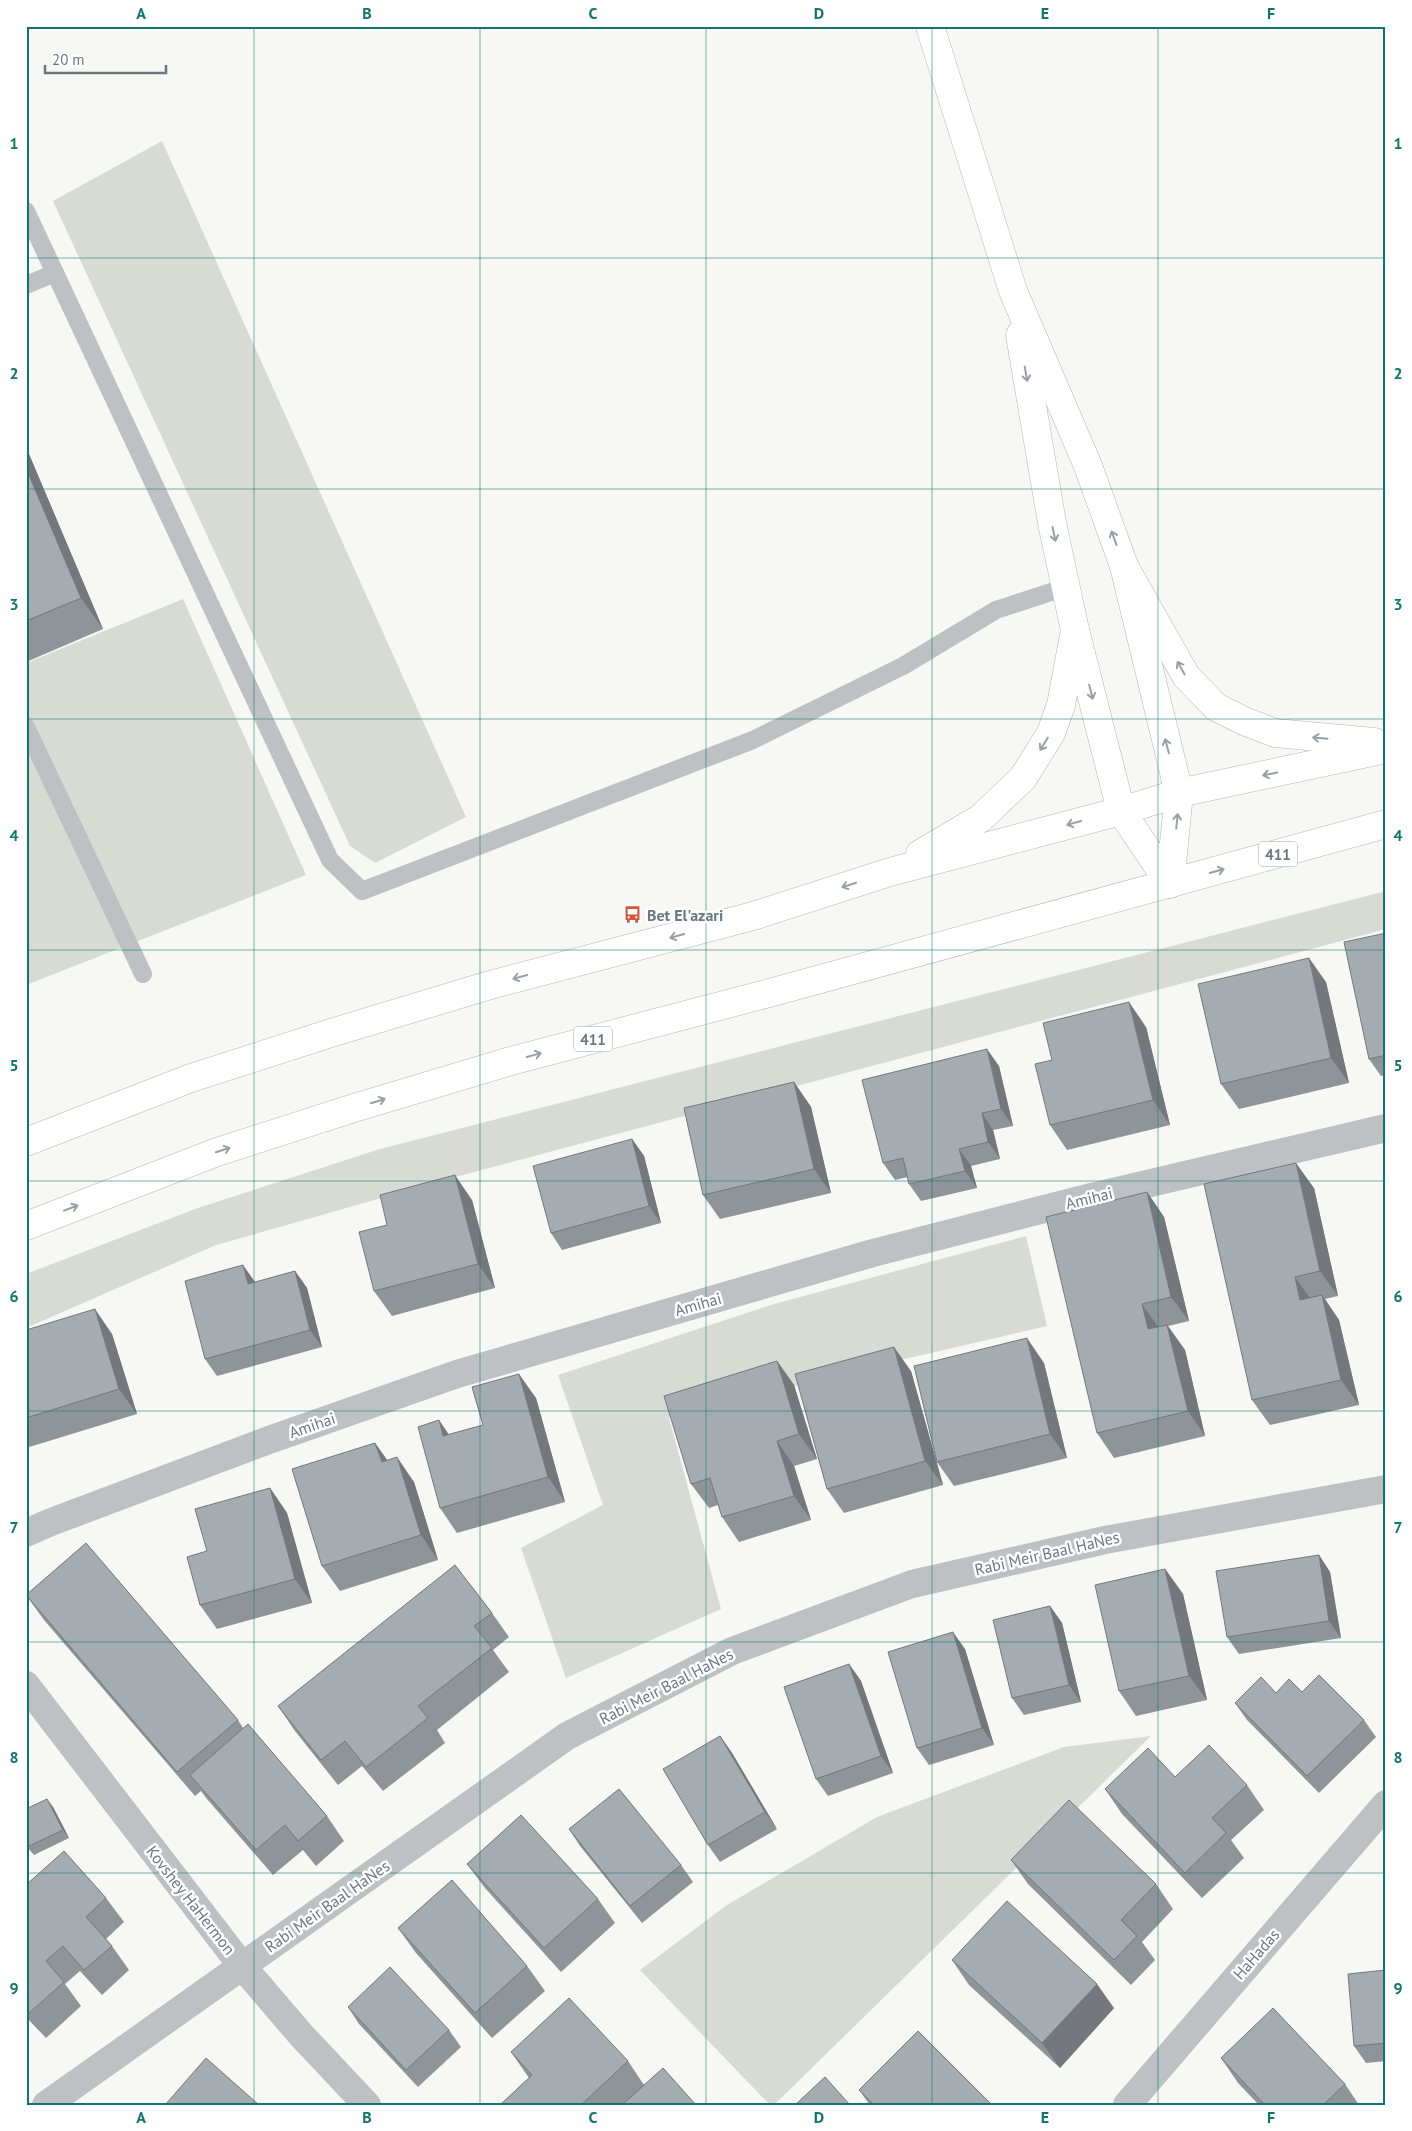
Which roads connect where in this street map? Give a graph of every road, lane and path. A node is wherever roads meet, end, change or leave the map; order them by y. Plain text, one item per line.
1 (930, 26) edge
2 (26, 210) edge
3 (55, 273) junction
4 (26, 285) edge
5 (1012, 292) junction
6 (1124, 566) junction
7 (1066, 587) junction
8 (1075, 630) junction
9 (26, 727) edge
10 (1386, 742) edge
11 (1386, 749) edge
12 (1179, 793) junction
13 (1121, 811) junction
14 (1386, 824) edge
15 (890, 872) junction
16 (1170, 884) junction
17 (143, 974) dead end
18 (1386, 1128) edge
19 (26, 1142) edge
20 (26, 1226) edge
21 (1386, 1489) edge
22 (26, 1533) edge
23 (26, 1685) edge
24 (1386, 1804) edge
25 (242, 1966) junction
26 (46, 2105) edge
27 (367, 2105) edge
28 (1127, 2105) edge

1 - 5 main road
2 - 3 lane
3 - 4 lane
3 - 7 lane
6 -> 5 main road
5 -> 7 main road
10 -> 6 main road
12 -> 6 main road
7 - 8 main road
8 -> 13 main road
8 -> 15 main road
9 - 17 lane
11 -> 12 main road
12 - 13 main road
16 -> 12 main road
13 -> 15 main road
13 - 16 main road
16 -> 14 main road, 411
15 -> 19 main road
20 -> 16 main road, 411
18 - 22 street, Amihai
21 - 25 street, Rabi Meir Baal HaNes
23 - 25 street, Kovshey HaHermon
24 - 28 street, HaHadas
25 - 26 street, Rabi Meir Baal HaNes
25 - 27 street, Kovshey HaHermon

